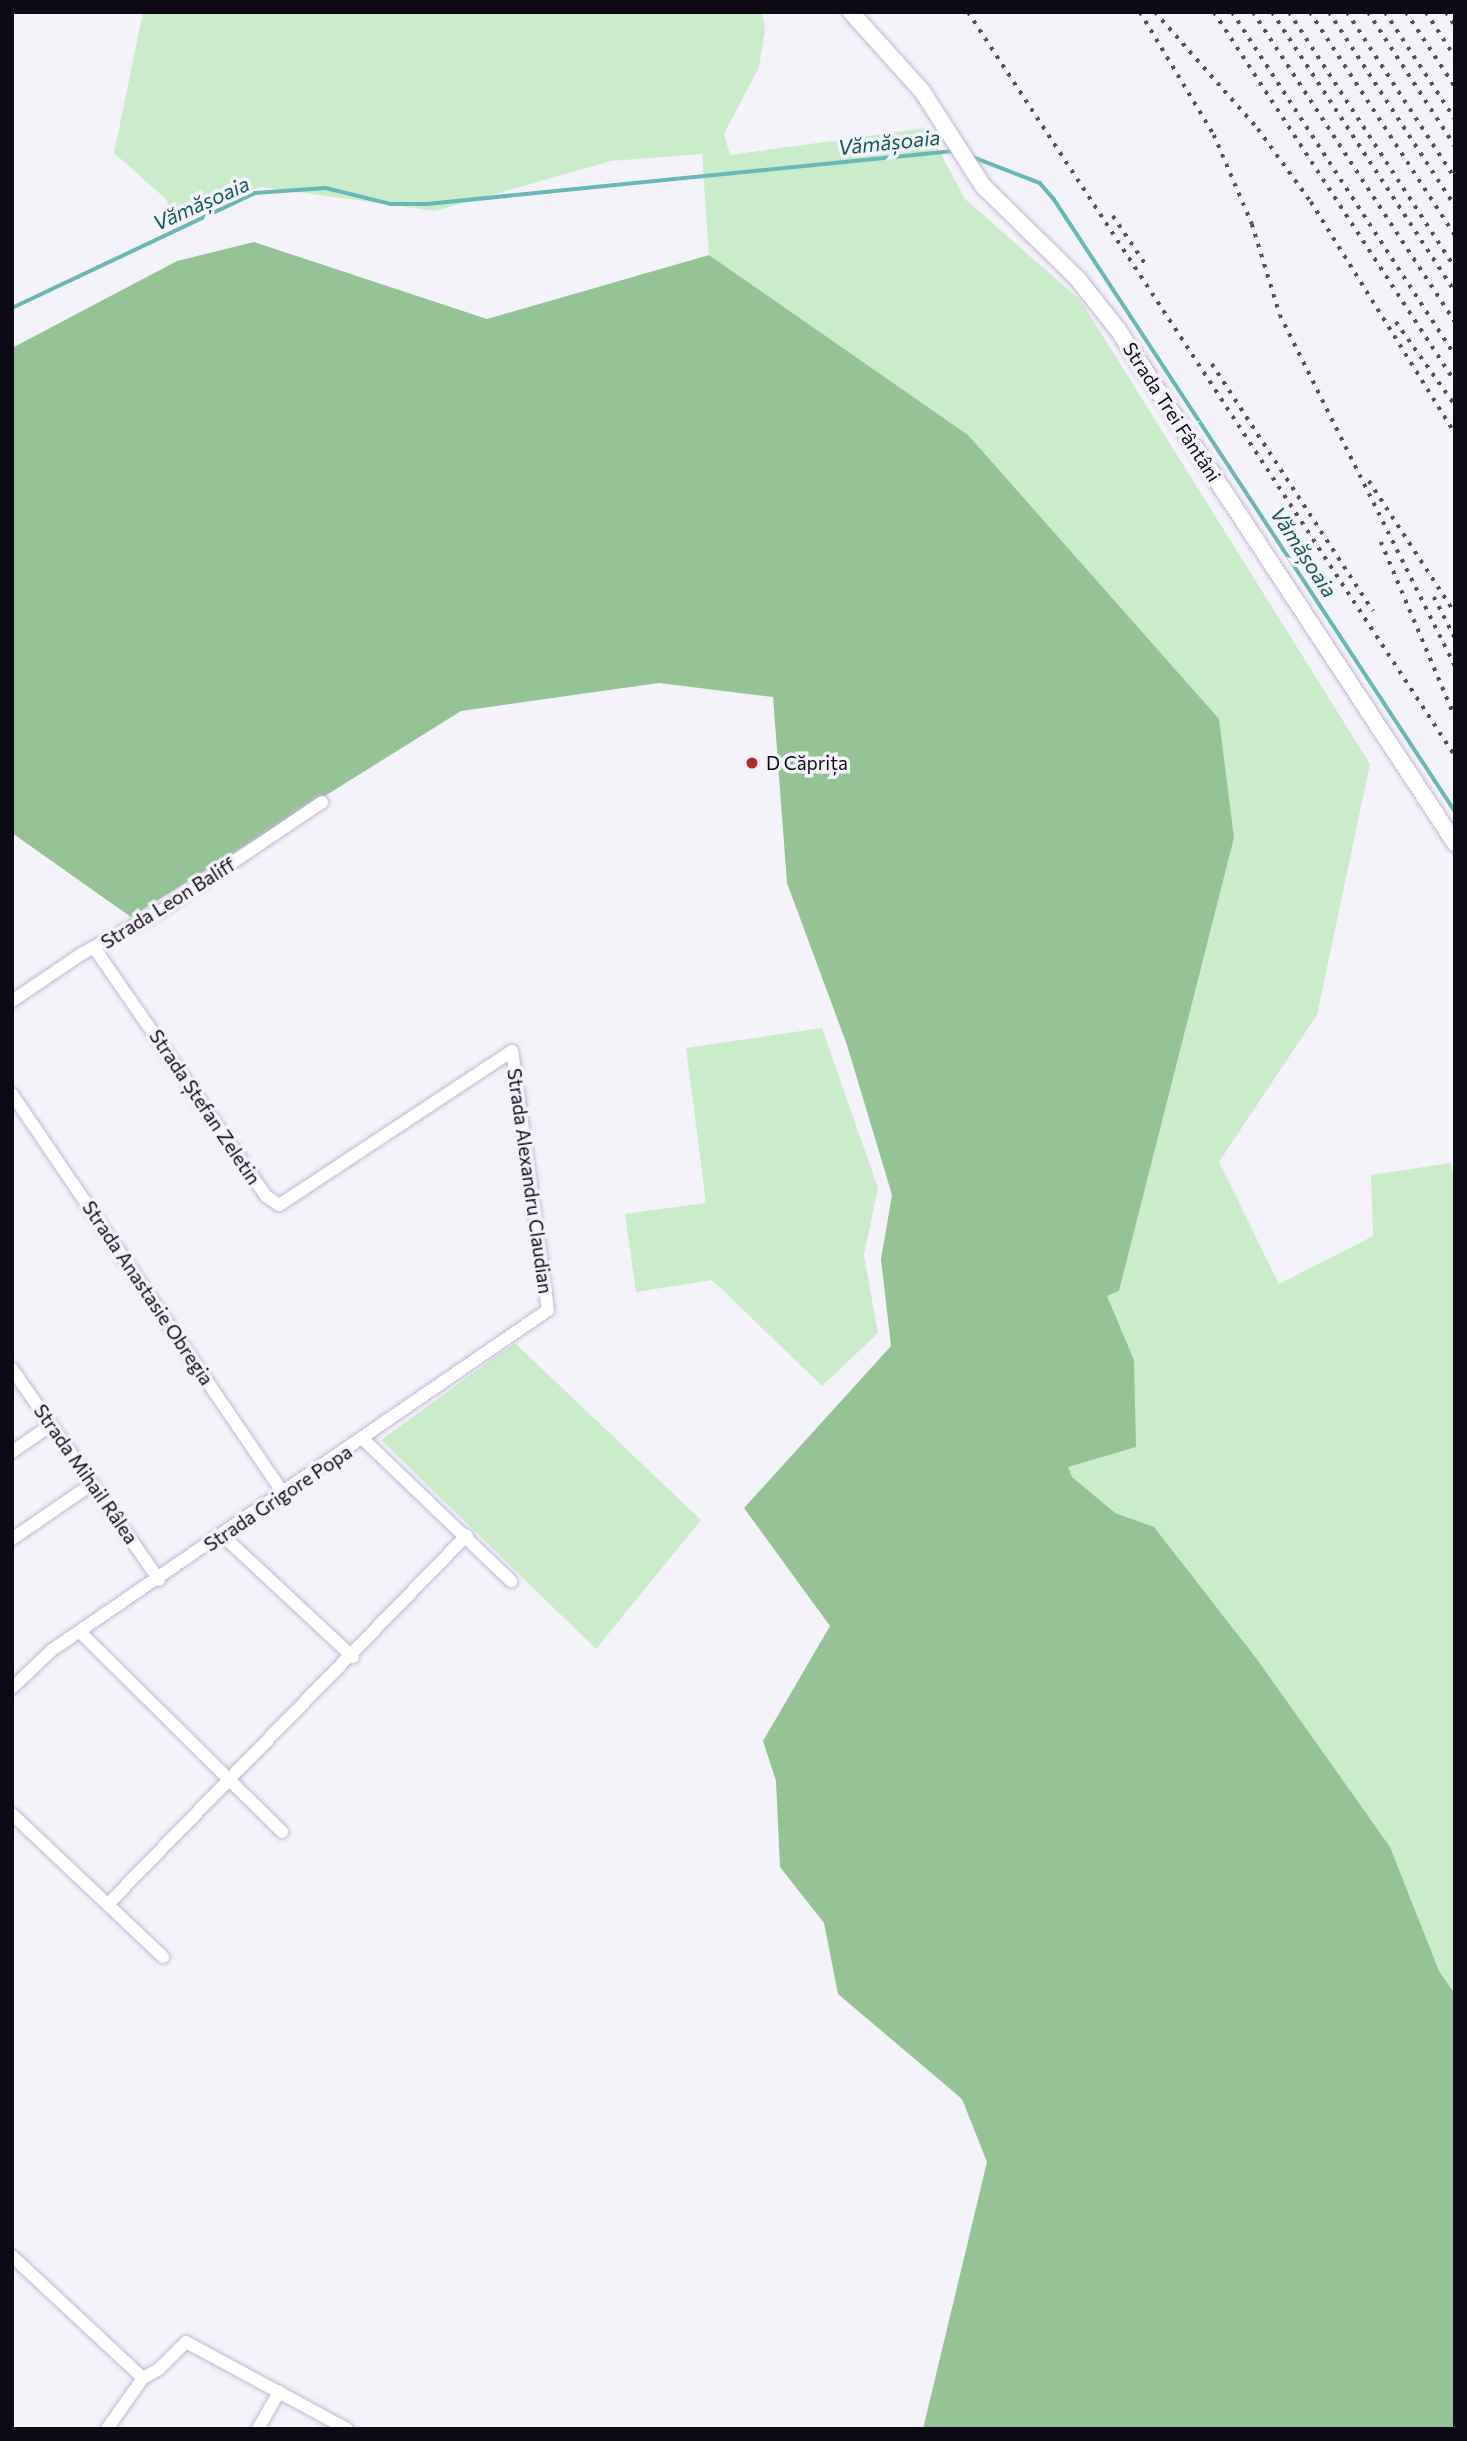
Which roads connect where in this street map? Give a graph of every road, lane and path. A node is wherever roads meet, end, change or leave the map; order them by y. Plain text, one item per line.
1 (852, 12) edge
2 (322, 803) dead end
3 (1455, 843) edge
4 (94, 949) junction
5 (12, 1001) edge
6 (512, 1051) joint
7 (12, 1094) edge
8 (548, 1310) joint
9 (12, 1369) edge
10 (51, 1425) junction
11 (364, 1440) junction
12 (12, 1452) edge
13 (92, 1484) junction
14 (282, 1492) junction
15 (222, 1535) junction
16 (467, 1535) junction
17 (12, 1539) edge
18 (159, 1580) junction
19 (511, 1581) dead end
20 (81, 1633) junction
21 (352, 1657) junction
22 (12, 1688) edge
23 (230, 1782) junction
24 (12, 1814) edge
25 (282, 1832) dead end
26 (109, 1903) junction
27 (163, 1956) dead end
28 (12, 2256) edge
29 (143, 2378) junction
30 (279, 2392) junction
31 (107, 2429) edge
32 (258, 2429) edge
33 (347, 2429) edge

1 - 3 main road, Strada Trei Fântâni
2 - 4 street, Strada Leon Baliff
4 - 5 street, Strada Leon Baliff
4 - 6 street, Strada Ștefan Zeletin
6 - 8 street, Strada Alexandru Claudian
7 - 14 street, Strada Anastasie Obregia
8 - 11 street, Strada Grigore Popa
9 - 10 street, Strada Mihail Râlea
10 - 12 street
10 - 13 street, Strada Mihail Râlea
11 - 14 street, Strada Grigore Popa
11 - 16 street
13 - 17 street
13 - 18 street, Strada Mihail Râlea
14 - 15 street, Strada Grigore Popa
15 - 18 street, Strada Grigore Popa
15 - 21 street
16 - 19 street
16 - 21 street
18 - 20 street, Strada Grigore Popa
20 - 22 street, Strada Grigore Popa
20 - 23 street
21 - 23 street
23 - 25 street
23 - 26 street
24 - 26 street
26 - 27 street
28 - 29 street
29 - 30 street
29 - 31 street
30 - 32 street
30 - 33 street

